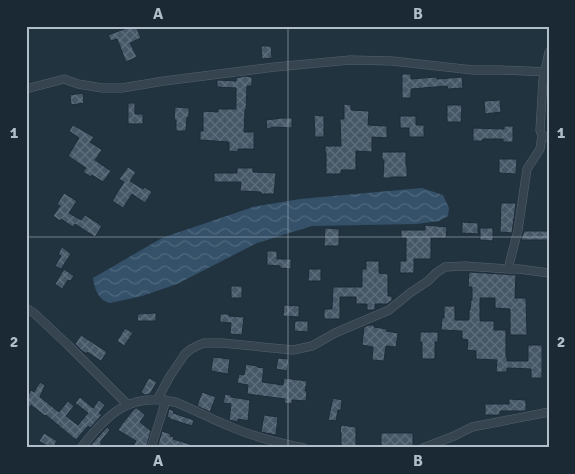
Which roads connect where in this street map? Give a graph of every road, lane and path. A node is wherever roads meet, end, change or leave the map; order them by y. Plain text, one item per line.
1 (549, 52) edge
2 (546, 72) edge
3 (26, 89) edge
4 (545, 136) edge
5 (508, 269) junction
6 (549, 273) edge
7 (26, 308) edge
8 (157, 400) junction
9 (166, 400) junction
10 (128, 405) junction
11 (549, 412) edge
12 (81, 448) edge
13 (150, 448) edge
14 (304, 448) edge
15 (423, 448) edge

1 - 2 street
2 - 3 street
2 - 4 street
4 - 5 street
5 - 6 street
5 - 8 street
7 - 10 street
8 - 9 street
8 - 10 street
9 - 13 street
9 - 14 street
10 - 12 street
11 - 15 street

